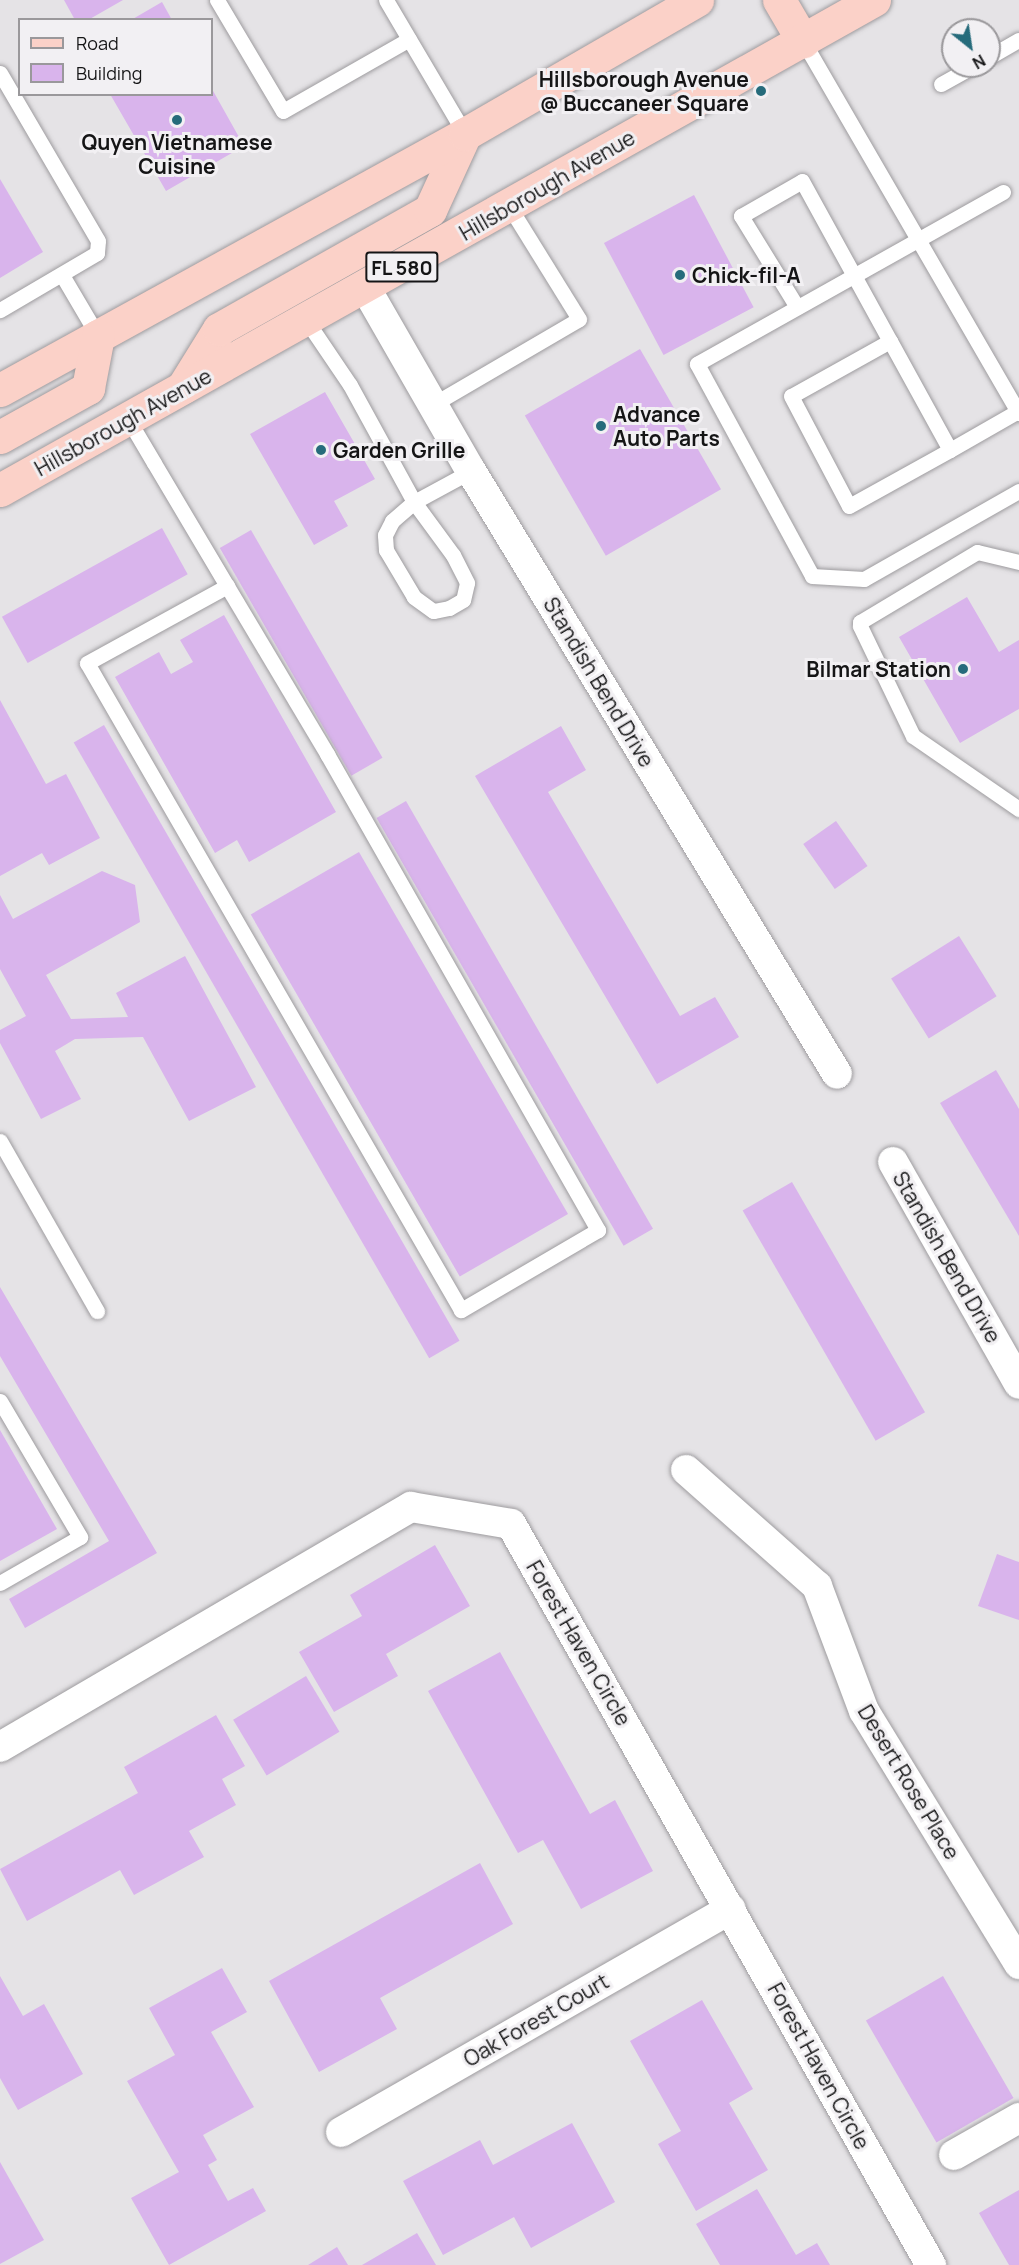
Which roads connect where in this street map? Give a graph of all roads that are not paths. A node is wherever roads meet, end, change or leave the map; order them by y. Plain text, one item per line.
1 (217, 0) edge
2 (386, 0) edge
3 (697, 0) edge
4 (778, 0) edge
5 (874, 0) edge
6 (409, 39) junction
7 (1019, 40) edge
8 (802, 41) junction
9 (1001, 50) edge
10 (0, 73) edge
11 (952, 78) edge
12 (941, 84) dead end
13 (465, 134) junction
14 (1003, 192) dead end
15 (508, 206) junction
16 (920, 240) junction
17 (62, 275) junction
18 (855, 275) junction
19 (365, 287) junction
20 (797, 307) junction
21 (0, 310) edge
22 (306, 320) junction
23 (98, 336) junction
24 (890, 341) junction
25 (183, 389) junction
26 (0, 390) edge
27 (432, 405) junction
28 (1019, 412) edge
29 (128, 419) junction
30 (0, 437) edge
31 (950, 450) junction
32 (471, 471) junction
33 (0, 490) edge
34 (1019, 491) edge
35 (414, 502) junction
36 (1019, 562) edge
37 (227, 586) junction
38 (1019, 809) edge
39 (837, 1074) dead end
40 (0, 1141) edge
41 (893, 1162) dead end
42 (97, 1311) dead end
43 (1019, 1384) edge
44 (0, 1401) edge
45 (686, 1470) dead end
46 (0, 1583) edge
47 (0, 1748) edge
48 (731, 1909) junction
49 (1019, 1964) edge
50 (1019, 2118) edge
51 (341, 2132) dead end
52 (954, 2155) dead end
53 (931, 2265) edge

1 - 6 lane
2 - 6 lane
3 - 13 main road
4 - 8 main road
5 - 8 main road, Hillsborough Avenue / FL 580
6 - 13 lane
7 - 9 lane
8 - 15 main road, Hillsborough Avenue / FL 580
8 - 16 lane
10 - 17 lane
11 - 12 lane
13 - 23 main road
13 - 25 main road
14 - 16 lane
15 - 19 main road, Hillsborough Avenue / FL 580
15 - 27 lane
16 - 18 lane
16 - 28 lane
17 - 21 lane
17 - 23 lane
18 - 20 lane
18 - 20 lane
18 - 24 lane
19 - 22 main road, Hillsborough Avenue / FL 580
19 - 27 street, Standish Bend Drive
20 - 34 lane
22 - 25 main road, Hillsborough Avenue / FL 580
22 - 35 lane
23 - 26 main road
23 - 30 main road
24 - 31 lane
24 - 31 lane
25 - 29 main road, Hillsborough Avenue / FL 580
27 - 32 street, Standish Bend Drive
28 - 31 lane
29 - 33 main road, Hillsborough Avenue / FL 580
29 - 37 lane
32 - 35 lane
32 - 39 street, Standish Bend Drive
35 - 35 lane
36 - 38 lane
37 - 37 lane
40 - 42 lane
41 - 43 street, Standish Bend Drive
44 - 46 lane
45 - 49 street, Desert Rose Place
47 - 48 street, Forest Haven Circle
48 - 51 street, Oak Forest Court
48 - 53 street, Forest Haven Circle
50 - 52 street

